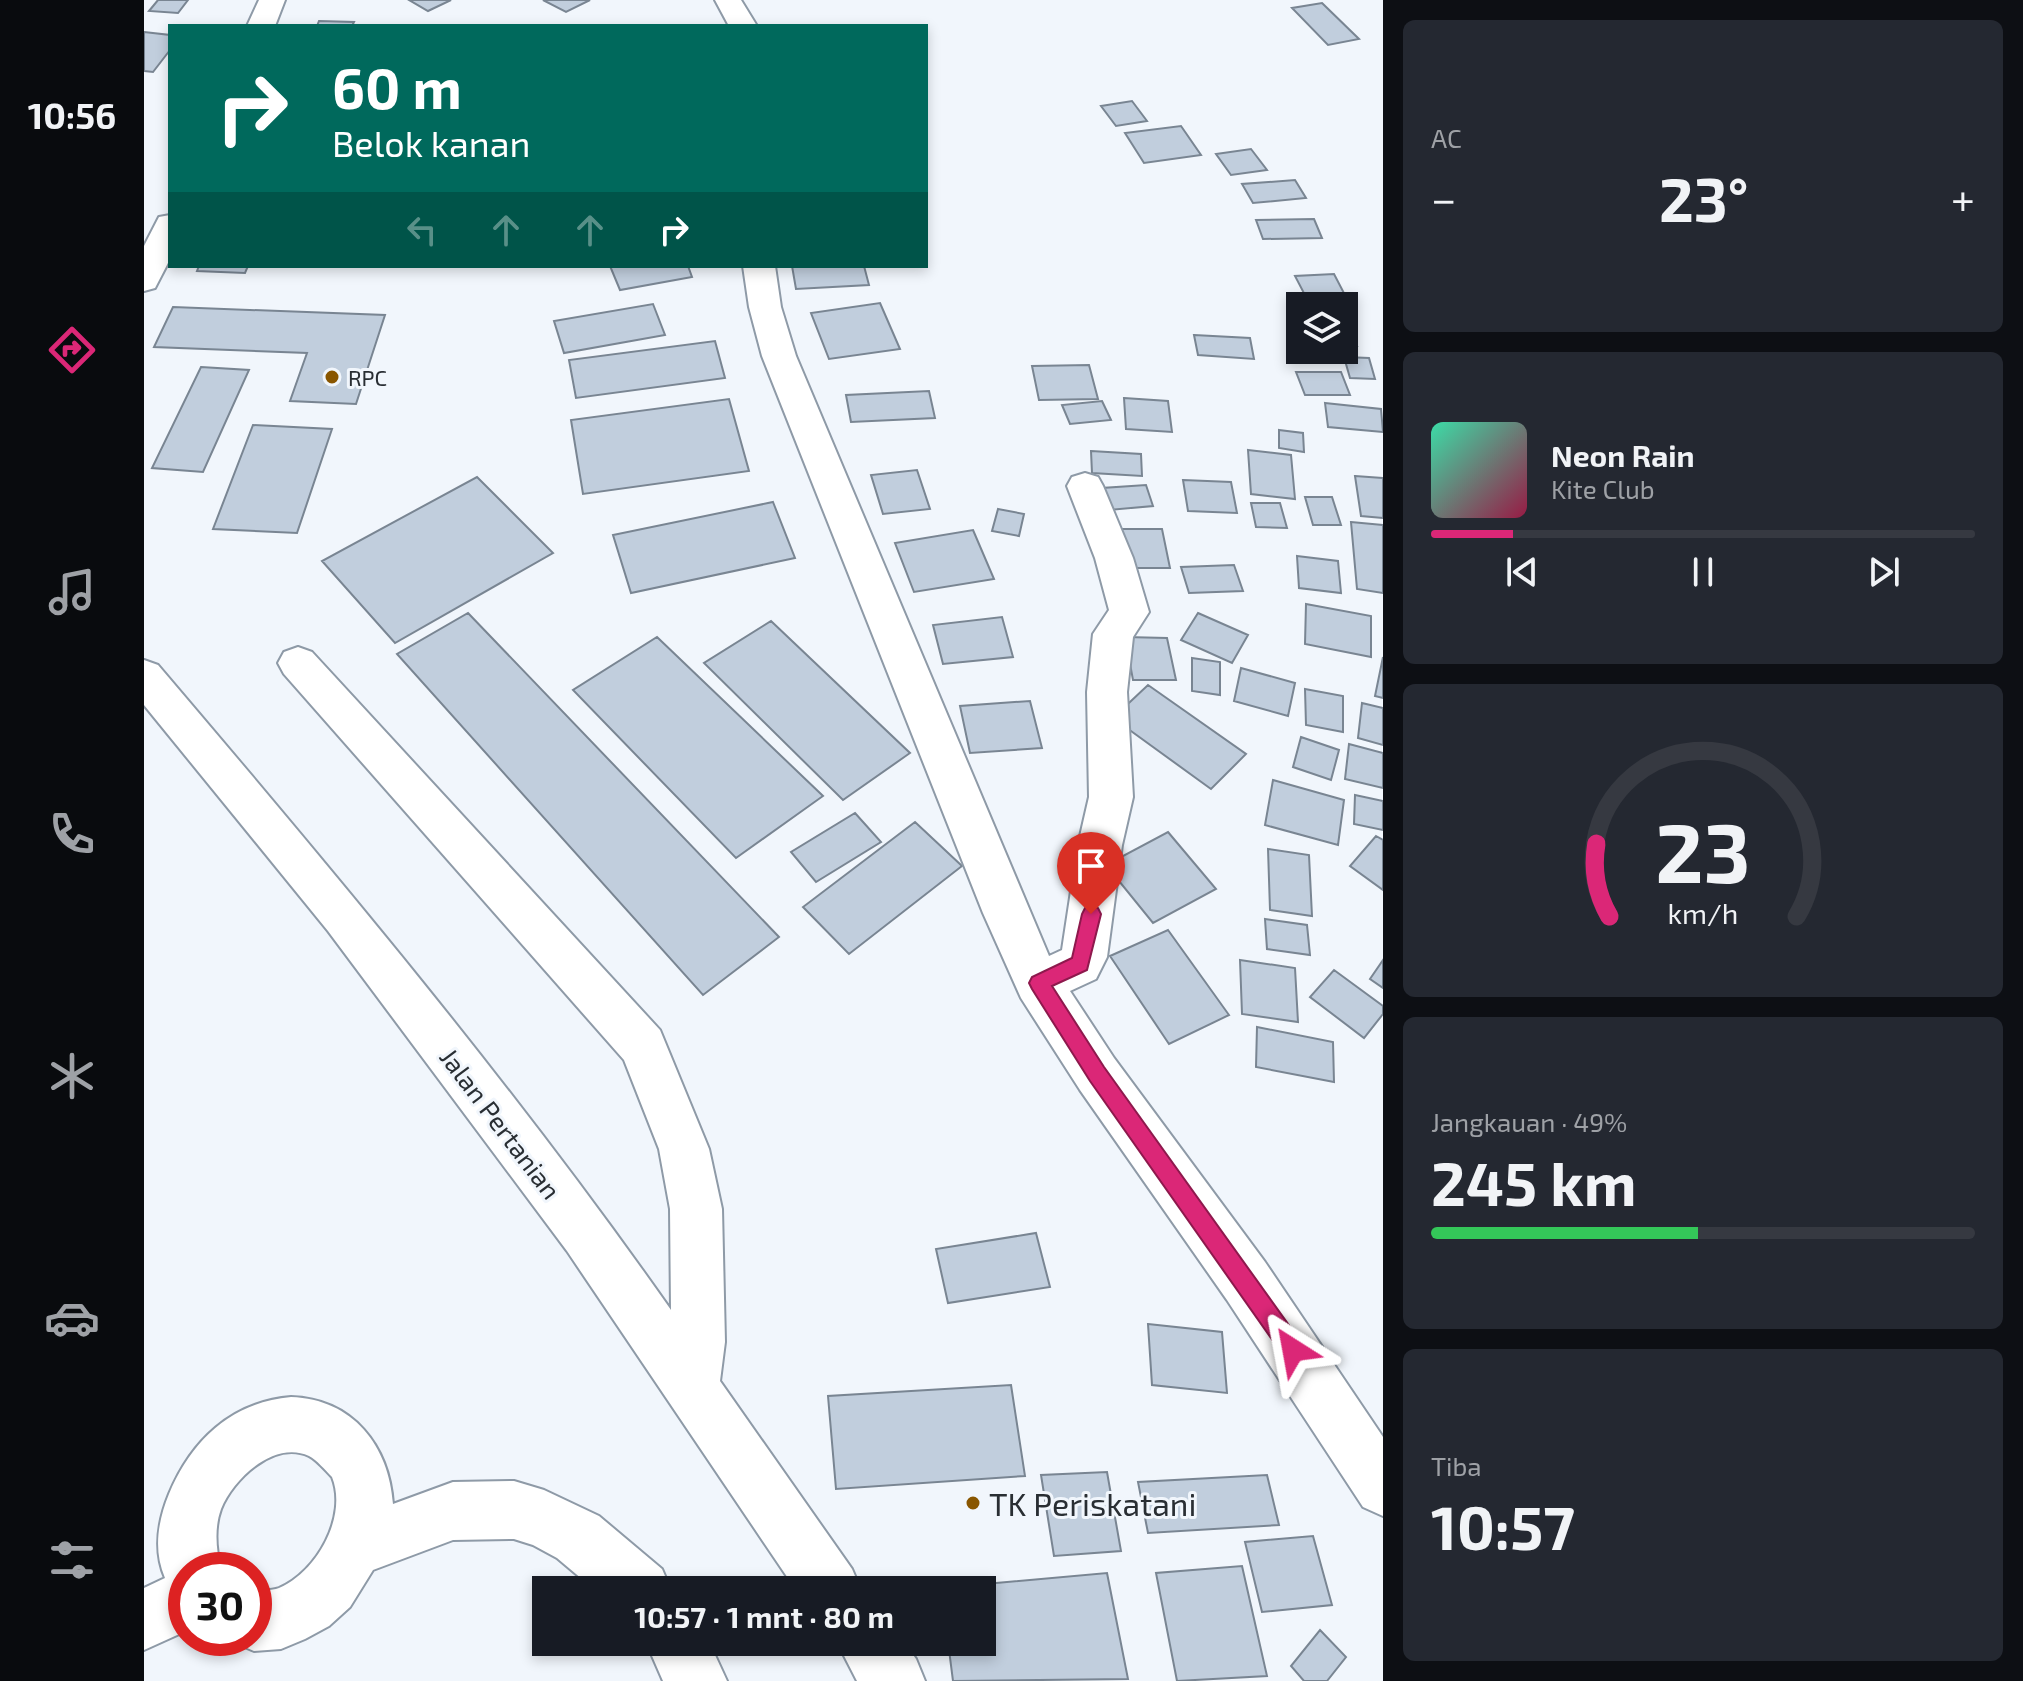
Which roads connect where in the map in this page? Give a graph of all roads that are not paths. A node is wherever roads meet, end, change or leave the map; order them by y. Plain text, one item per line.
1 (272, 0) edge
2 (728, 0) edge
3 (262, 24) edge
4 (742, 24) edge
5 (168, 228) edge
6 (759, 268) edge
7 (144, 281) edge
8 (1085, 486) dead end
9 (298, 663) dead end
10 (144, 676) edge
11 (1038, 983) junction
12 (692, 1387) junction
13 (1374, 1450) edge
14 (356, 1547) junction
15 (188, 1552) edge
16 (624, 1576) edge
17 (821, 1576) edge
18 (168, 1608) edge
19 (144, 1620) edge
20 (272, 1620) edge
21 (683, 1656) edge
22 (877, 1656) edge
23 (696, 1681) edge
24 (894, 1681) edge

1 - 3 street
2 - 4 street
5 - 7 street
6 - 11 street
8 - 11 street
9 - 12 street
10 - 12 street, Jalan Pertanian
11 - 13 street
12 - 17 street, Jalan Pertanian
14 - 15 street
14 - 16 street
14 - 20 street
18 - 19 street
21 - 23 street
22 - 24 street

